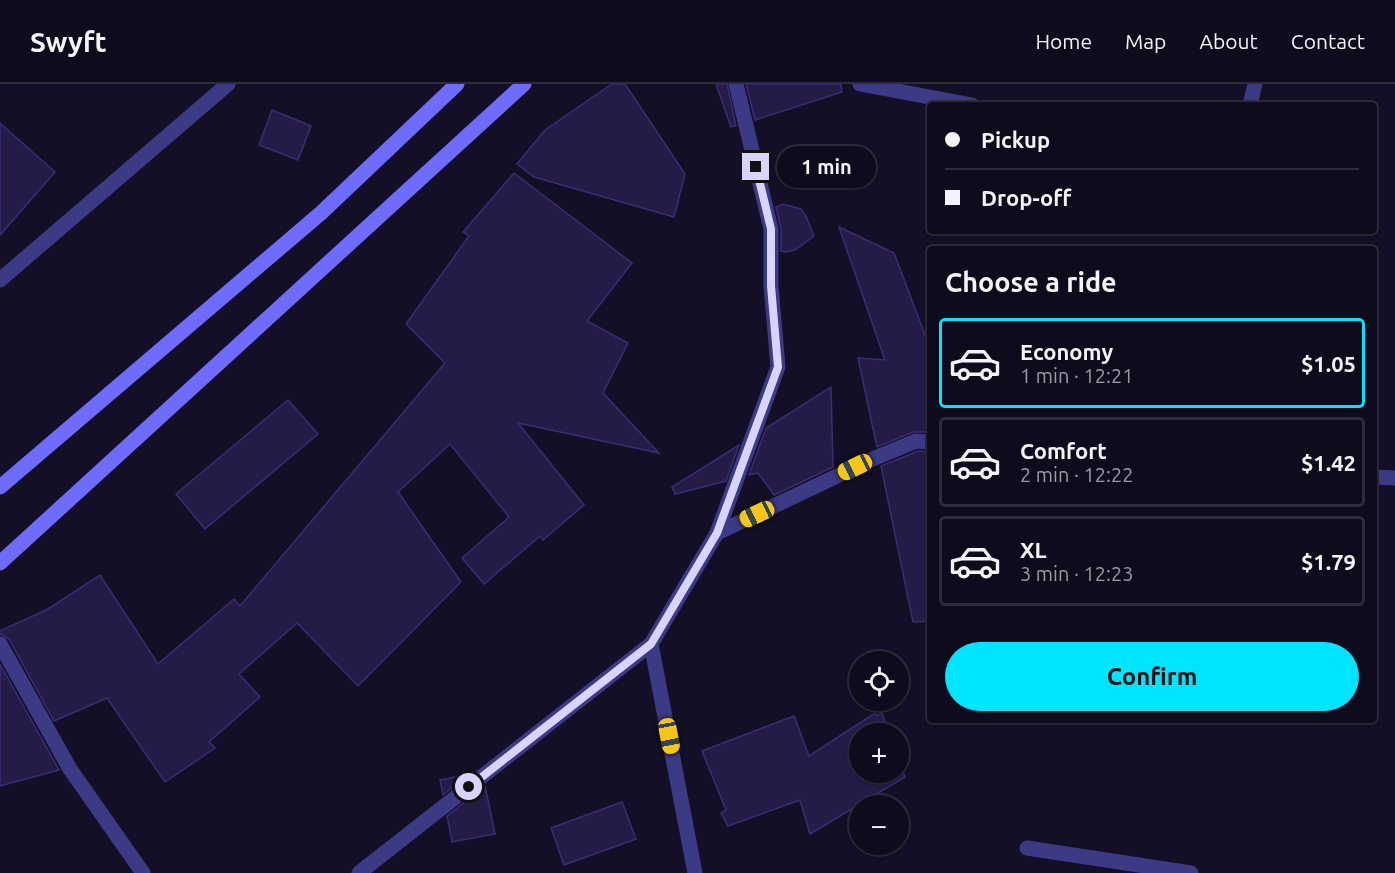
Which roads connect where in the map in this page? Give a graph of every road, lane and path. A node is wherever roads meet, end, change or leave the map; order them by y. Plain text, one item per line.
1 (228, 84) edge
2 (457, 84) edge
3 (524, 84) edge
4 (736, 84) edge
5 (860, 84) edge
6 (1255, 84) edge
7 (956, 102) edge
8 (1251, 102) edge
9 (0, 280) edge
10 (927, 442) edge
11 (1377, 477) edge
12 (1395, 478) edge
13 (0, 487) edge
14 (717, 533) junction
15 (0, 563) edge
16 (0, 644) edge
17 (651, 644) junction
18 (1028, 848) dead end
19 (143, 873) edge
20 (359, 873) edge
21 (694, 873) edge
22 (1191, 873) edge

1 - 9 street
2 - 13 street
3 - 15 street
4 - 14 street
5 - 7 street
6 - 8 street
10 - 14 street
11 - 12 street
14 - 17 street
16 - 19 street
17 - 20 street
17 - 21 street
18 - 22 street

